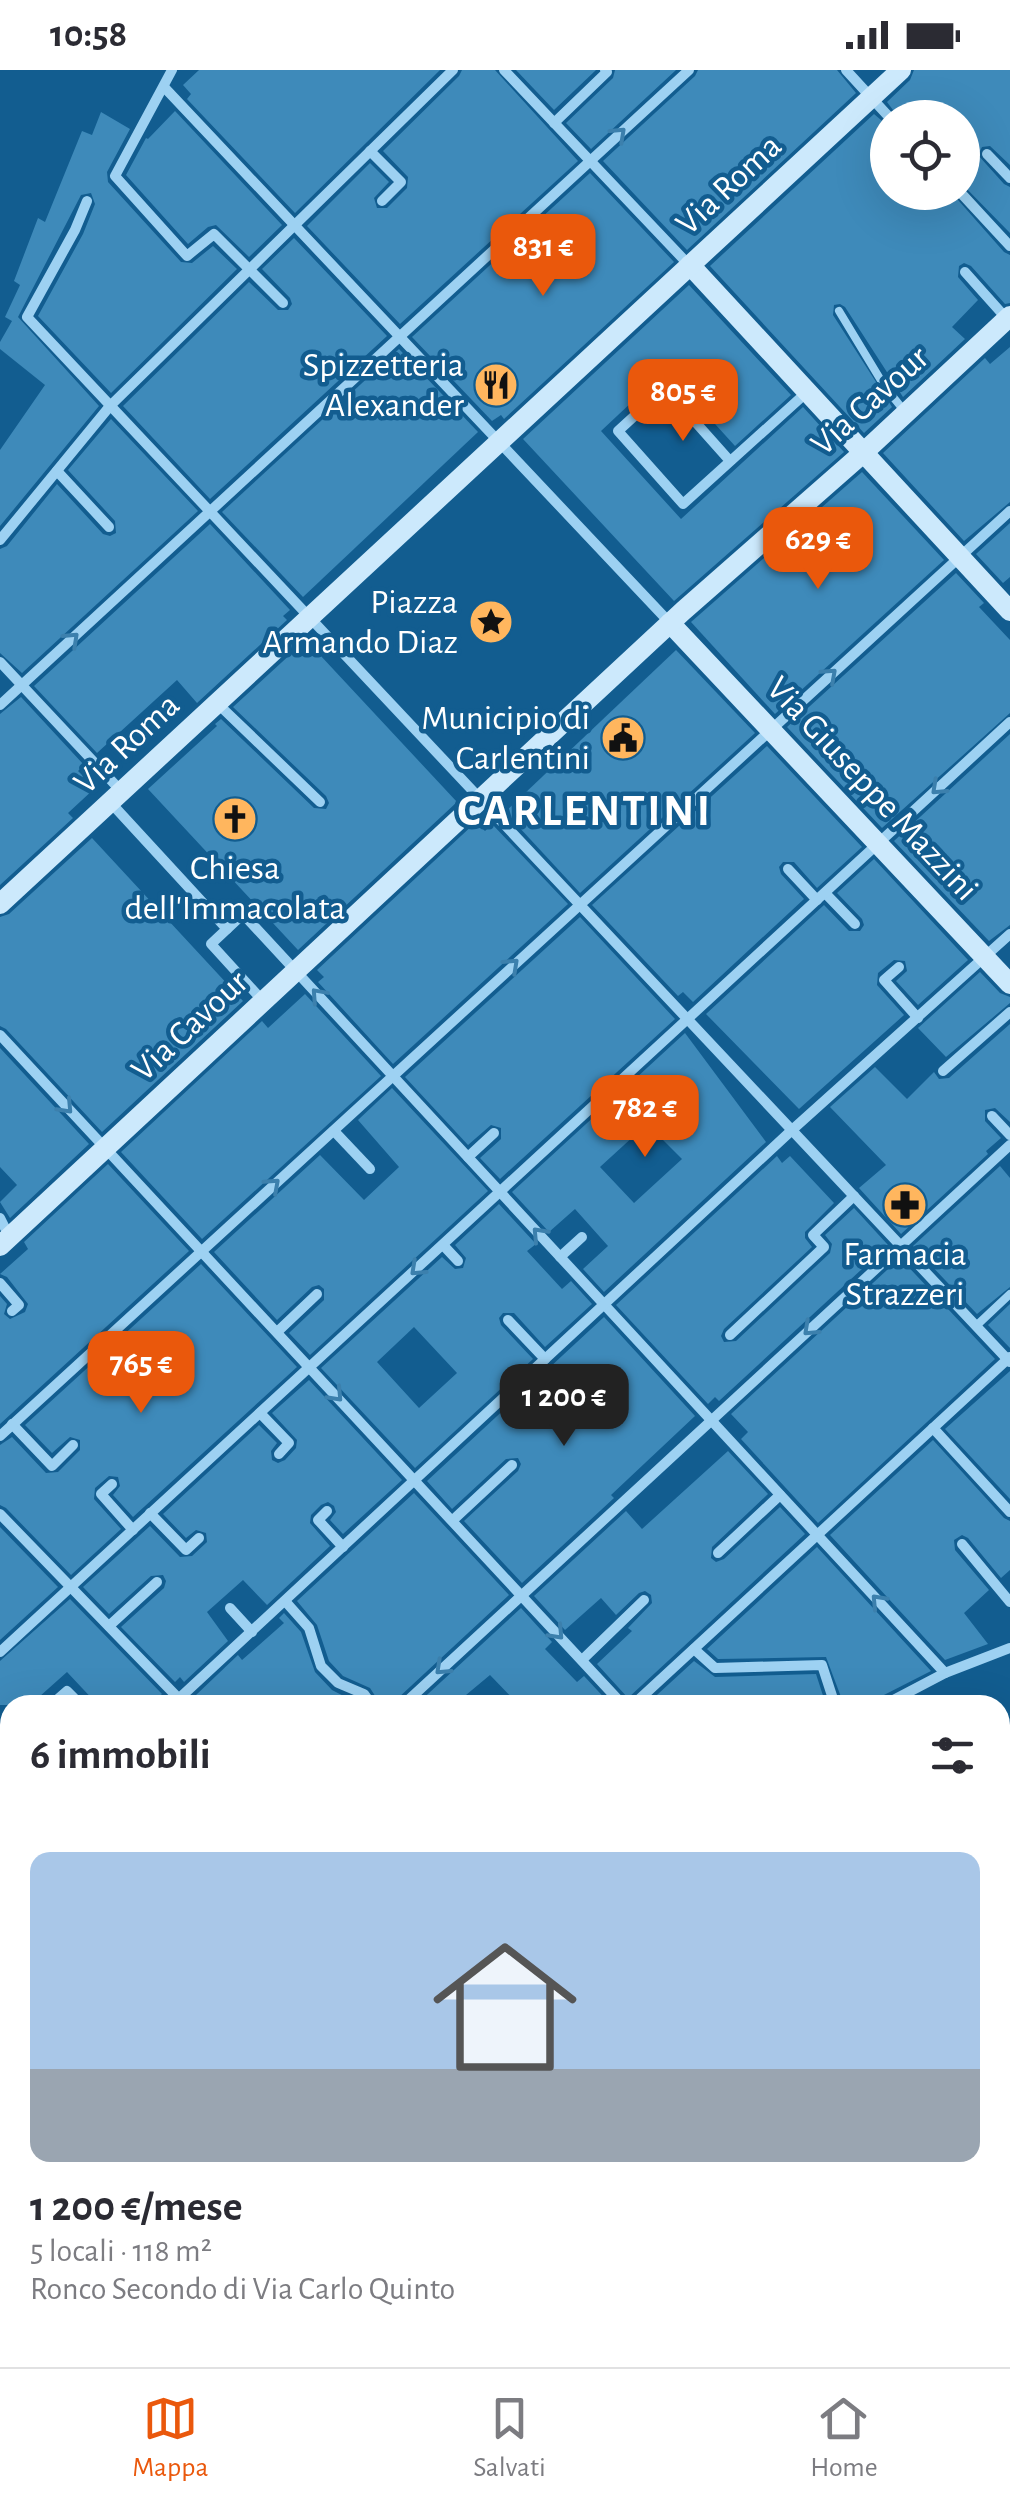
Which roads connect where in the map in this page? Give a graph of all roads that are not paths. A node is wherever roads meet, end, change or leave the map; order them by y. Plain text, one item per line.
1 (172, 70) edge
2 (453, 70) edge
3 (504, 70) edge
4 (605, 70) edge
5 (689, 70) edge
6 (846, 70) edge
7 (901, 70) edge
8 (164, 87) junction
9 (872, 97) junction
10 (875, 100) edge
11 (554, 122) junction
12 (370, 151) junction
13 (987, 154) dead end
14 (590, 161) junction
15 (1010, 178) edge
16 (87, 201) dead end
17 (382, 201) dead end
18 (977, 210) edge
19 (295, 225) junction
20 (1010, 246) edge
21 (690, 266) junction
22 (248, 270) junction
23 (964, 272) dead end
24 (283, 303) dead end
25 (839, 312) dead end
26 (1008, 318) edge
27 (400, 336) junction
28 (807, 392) junction
29 (110, 406) junction
30 (906, 413) junction
31 (500, 432) junction
32 (863, 453) junction
33 (730, 461) junction
34 (57, 471) junction
35 (210, 512) junction
36 (1010, 512) edge
37 (109, 526) dead end
38 (0, 540) edge
39 (961, 558) junction
40 (1010, 611) edge
41 (677, 616) junction
42 (302, 618) junction
43 (0, 662) edge
44 (22, 685) junction
45 (218, 704) junction
46 (0, 705) edge
47 (1010, 722) edge
48 (770, 728) junction
49 (117, 798) junction
50 (320, 802) dead end
51 (474, 807) junction
52 (878, 843) junction
53 (788, 869) dead end
54 (821, 896) junction
55 (0, 904) edge
56 (579, 904) junction
57 (855, 924) dead end
58 (227, 929) junction
59 (1010, 934) edge
60 (985, 956) junction
61 (899, 967) dead end
62 (296, 971) junction
63 (1010, 984) edge
64 (264, 1002) junction
65 (1010, 1012) edge
66 (918, 1018) junction
67 (687, 1020) junction
68 (0, 1035) edge
69 (943, 1072) dead end
70 (392, 1076) junction
71 (992, 1116) dead end
72 (792, 1130) junction
73 (334, 1131) junction
74 (494, 1133) dead end
75 (1010, 1135) edge
76 (1010, 1144) edge
77 (105, 1148) junction
78 (468, 1158) junction
79 (370, 1169) dead end
80 (500, 1193) junction
81 (854, 1196) junction
82 (3, 1234) edge
83 (582, 1237) dead end
84 (443, 1245) junction
85 (900, 1246) junction
86 (200, 1250) junction
87 (560, 1257) junction
88 (458, 1261) dead end
89 (0, 1282) edge
90 (316, 1294) dead end
91 (1010, 1294) edge
92 (604, 1305) junction
93 (12, 1311) dead end
94 (508, 1320) dead end
95 (976, 1326) junction
96 (277, 1332) junction
97 (730, 1335) dead end
98 (545, 1359) junction
99 (1009, 1359) edge
100 (310, 1367) junction
101 (260, 1413) junction
102 (711, 1420) junction
103 (12, 1424) junction
104 (933, 1428) junction
105 (0, 1436) edge
106 (73, 1445) dead end
107 (278, 1454) dead end
108 (512, 1464) dead end
109 (416, 1480) junction
110 (112, 1484) dead end
111 (780, 1496) junction
112 (328, 1511) dead end
113 (1010, 1512) edge
114 (150, 1513) junction
115 (0, 1514) edge
116 (453, 1520) junction
117 (132, 1530) junction
118 (817, 1535) junction
119 (199, 1538) dead end
120 (962, 1544) dead end
121 (343, 1548) junction
122 (718, 1553) dead end
123 (157, 1582) dead end
124 (70, 1586) junction
125 (522, 1595) junction
126 (644, 1600) dead end
127 (285, 1601) junction
128 (1010, 1602) edge
129 (230, 1608) dead end
130 (109, 1626) junction
131 (252, 1632) junction
132 (1010, 1648) edge
133 (694, 1649) junction
134 (0, 1652) edge
135 (582, 1660) junction
136 (944, 1673) junction
137 (172, 1695) edge
138 (187, 1695) edge
139 (365, 1695) edge
140 (414, 1695) edge
141 (615, 1695) edge
142 (643, 1695) edge
143 (832, 1695) edge
144 (903, 1695) edge

1 - 8 street
2 - 12 street
3 - 11 street
4 - 11 street
14 -> 5 street
6 - 9 street
7 - 9 main road, Via Roma
8 - 19 street
8 - 22 street
9 - 10 street
9 - 21 main road, Via Roma
11 - 14 street
12 - 17 street
12 - 19 street
13 - 15 street
14 - 21 street
14 - 27 street
16 - 29 street
18 - 20 street
19 - 22 street
19 - 27 street
21 - 28 main road
21 - 31 main road, Via Roma
22 - 24 street
22 - 29 street
23 - 26 street
25 - 30 lane
26 - 30 main road, Via Cavour
27 - 31 street
27 - 35 street
28 - 32 main road
28 - 33 street
29 - 34 street
29 - 35 street
30 - 32 main road, Via Cavour
31 - 41 street
31 - 42 main road, Via Roma
32 - 39 main road
32 - 41 main road, Via Cavour
33 - 33 street
34 - 37 street
34 - 38 street
35 - 42 street
44 -> 35 street
36 - 39 street
39 - 40 main road
48 -> 39 street
41 - 48 main road, Via Giuseppe Mazzini
41 - 51 main road, Via Cavour
42 - 45 main road, Via Roma
42 - 51 street
43 - 44 street
44 - 46 street
44 - 49 street
45 - 49 main road, Via Roma
45 - 50 street
47 -> 52 street
48 - 52 main road, Via Giuseppe Mazzini
48 - 56 street
49 - 55 main road, Via Roma
49 - 58 street
51 - 56 street
51 - 62 main road, Via Cavour
52 - 54 street
52 - 60 main road, Via Giuseppe Mazzini
53 - 54 street
54 - 57 street
54 - 67 street
56 - 67 street
70 -> 56 street
58 - 62 street
58 - 64 street
59 - 60 street
60 - 63 main road, Via Giuseppe Mazzini
60 - 66 street
61 - 66 street
62 - 64 main road, Via Cavour
70 -> 62 street
64 - 77 main road, Via Cavour
65 - 69 street
66 - 72 street
67 - 72 street
67 - 80 street
68 -> 77 street
70 - 73 street
70 - 78 street
71 - 75 street
72 - 81 street
72 - 92 street
73 - 79 street
86 -> 73 street
74 - 78 street
76 - 85 street
77 - 82 main road, Via Cavour
77 - 86 street
78 - 80 street
80 - 84 street
87 -> 80 street
81 - 85 street
81 - 97 street
83 - 87 street
84 - 88 street
84 -> 100 street
85 - 95 street
85 -> 102 street
86 - 96 street
86 - 103 street
87 - 92 street
89 - 93 street
90 - 96 street
91 - 95 lane
92 - 98 street
92 - 102 street
94 - 98 street
95 - 99 street
96 - 100 street
98 - 109 street
99 - 104 street
100 - 101 street
100 -> 109 street
101 - 107 street
101 - 114 street
102 - 111 street
102 - 125 street
103 - 105 street
103 - 106 street
104 - 113 street
104 - 118 street
108 - 116 street
109 - 116 street
109 - 121 street
110 - 117 street
111 - 118 street
111 - 122 street
112 - 121 street
114 - 117 street
114 - 119 street
115 - 124 street
116 - 125 street
117 - 124 street
118 - 133 street
136 -> 118 street
120 - 128 street
121 - 127 street
123 - 130 street
124 - 130 street
124 - 134 street
125 -> 135 street
125 -> 140 street
126 - 135 street
127 - 131 street
127 - 139 street
129 - 131 street
130 - 137 street
131 - 138 street
132 - 136 street
133 - 142 street
133 - 143 street
135 - 141 street
136 - 144 street

